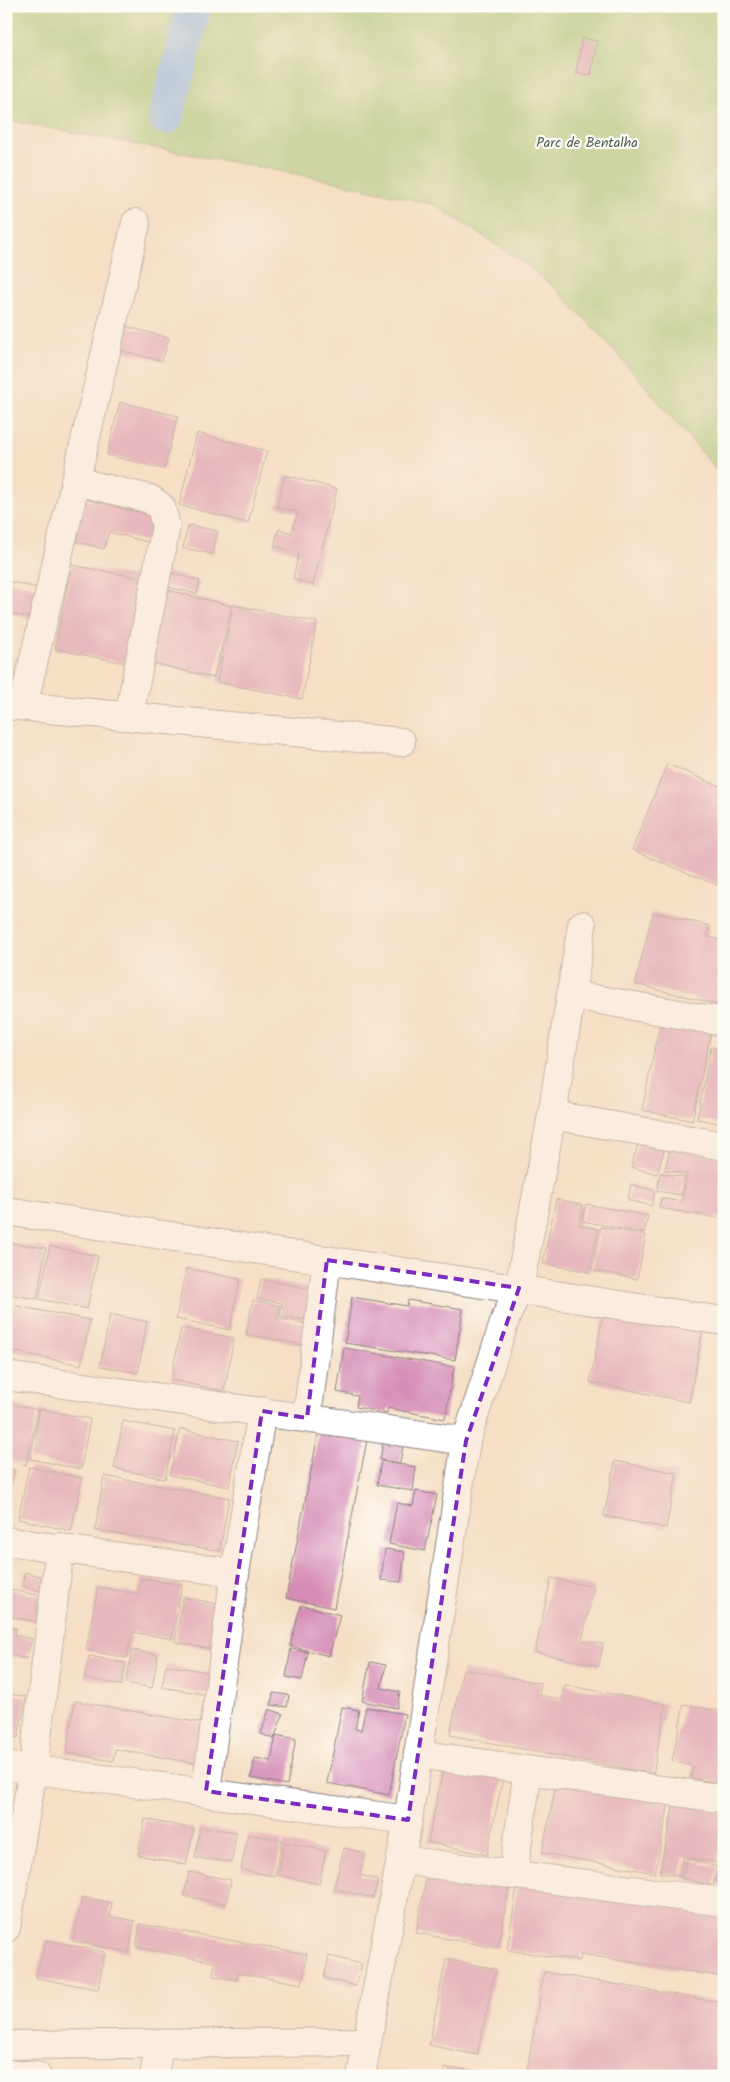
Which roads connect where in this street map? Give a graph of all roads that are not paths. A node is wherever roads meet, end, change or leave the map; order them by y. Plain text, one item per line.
1 (136, 223) dead end
2 (75, 481) junction
3 (15, 705) edge
4 (129, 716) junction
5 (401, 742) dead end
6 (582, 925) dead end
7 (572, 995) junction
8 (724, 1022) edge
9 (552, 1115) junction
10 (724, 1146) edge
11 (6, 1211) edge
12 (327, 1260) junction
13 (519, 1288) junction
14 (724, 1321) edge
15 (6, 1376) edge
16 (262, 1411) junction
17 (307, 1418) junction
18 (466, 1442) junction
19 (6, 1541) edge
20 (60, 1547) junction
21 (235, 1573) junction
22 (418, 1754) junction
23 (6, 1766) edge
24 (33, 1770) junction
25 (528, 1770) junction
26 (206, 1791) junction
27 (724, 1799) edge
28 (408, 1820) junction
29 (401, 1860) junction
30 (513, 1875) junction
31 (724, 1902) edge
32 (6, 1928) edge
33 (367, 2042) junction
34 (159, 2044) junction
35 (6, 2045) edge
36 (6, 2074) edge
37 (37, 2076) edge
38 (154, 2076) edge
39 (361, 2076) edge

1 - 2 street
2 - 3 street
2 - 4 street
3 - 4 street
4 - 5 street
6 - 7 street
7 - 8 street
7 - 9 street
9 - 10 street
9 - 13 street
11 - 12 street
12 - 13 street
12 - 17 street
13 - 14 street
13 - 18 street
15 - 16 street
16 - 17 street
16 - 21 street
17 - 18 street
18 - 22 street
19 - 20 street
20 - 21 street
20 - 24 street
21 - 26 street
22 - 25 street
22 - 28 street
23 - 24 street
24 - 26 street
24 - 32 street
25 - 27 street
25 - 30 street
26 - 28 street
28 - 29 street
29 - 30 street
29 - 33 street
30 - 31 street
33 - 34 street
33 - 39 street
34 - 35 street
34 - 38 street
36 - 37 street

